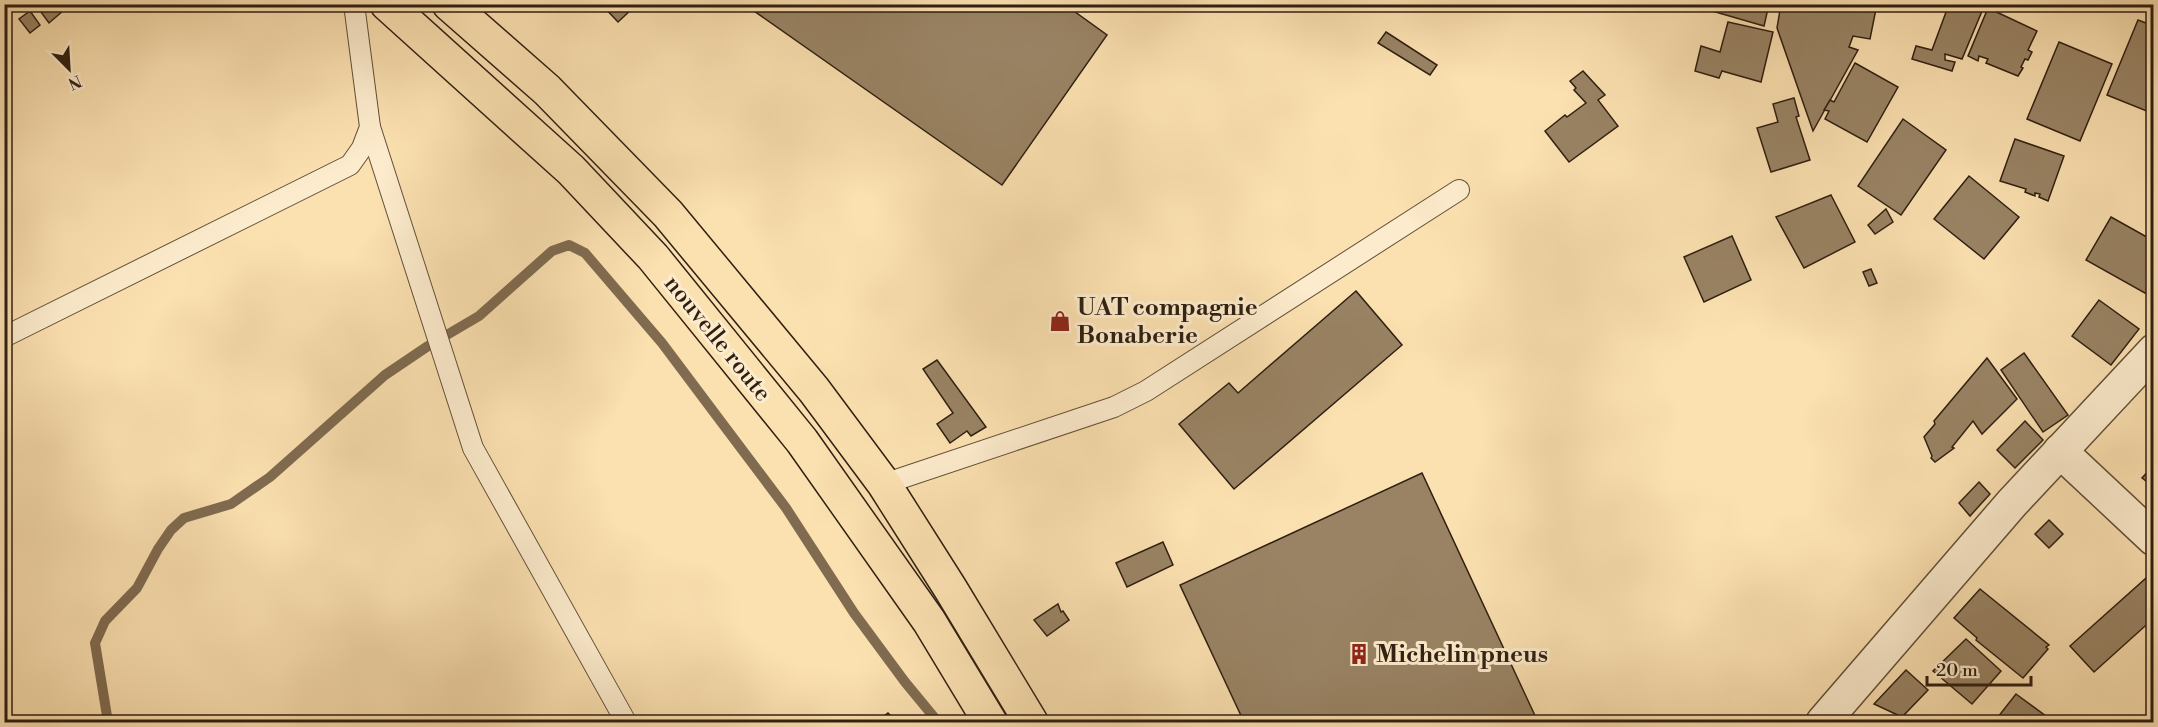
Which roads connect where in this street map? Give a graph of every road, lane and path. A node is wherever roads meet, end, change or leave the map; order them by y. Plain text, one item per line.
1 (354, 4) edge
2 (387, 4) edge
3 (449, 4) edge
4 (370, 127) junction
5 (1459, 190) dead end
6 (4, 337) edge
7 (2154, 351) edge
8 (2060, 452) junction
9 (884, 484) junction
10 (2154, 539) edge
11 (626, 723) edge
12 (990, 723) edge
13 (1031, 723) edge
14 (1823, 723) edge

1 - 4 lane
2 - 12 highway, nouvelle route
3 - 9 highway, nouvelle route
4 - 6 lane
4 - 11 lane
5 - 9 lane
7 - 8 street
8 - 10 street
8 - 14 street
9 - 13 highway, nouvelle route

